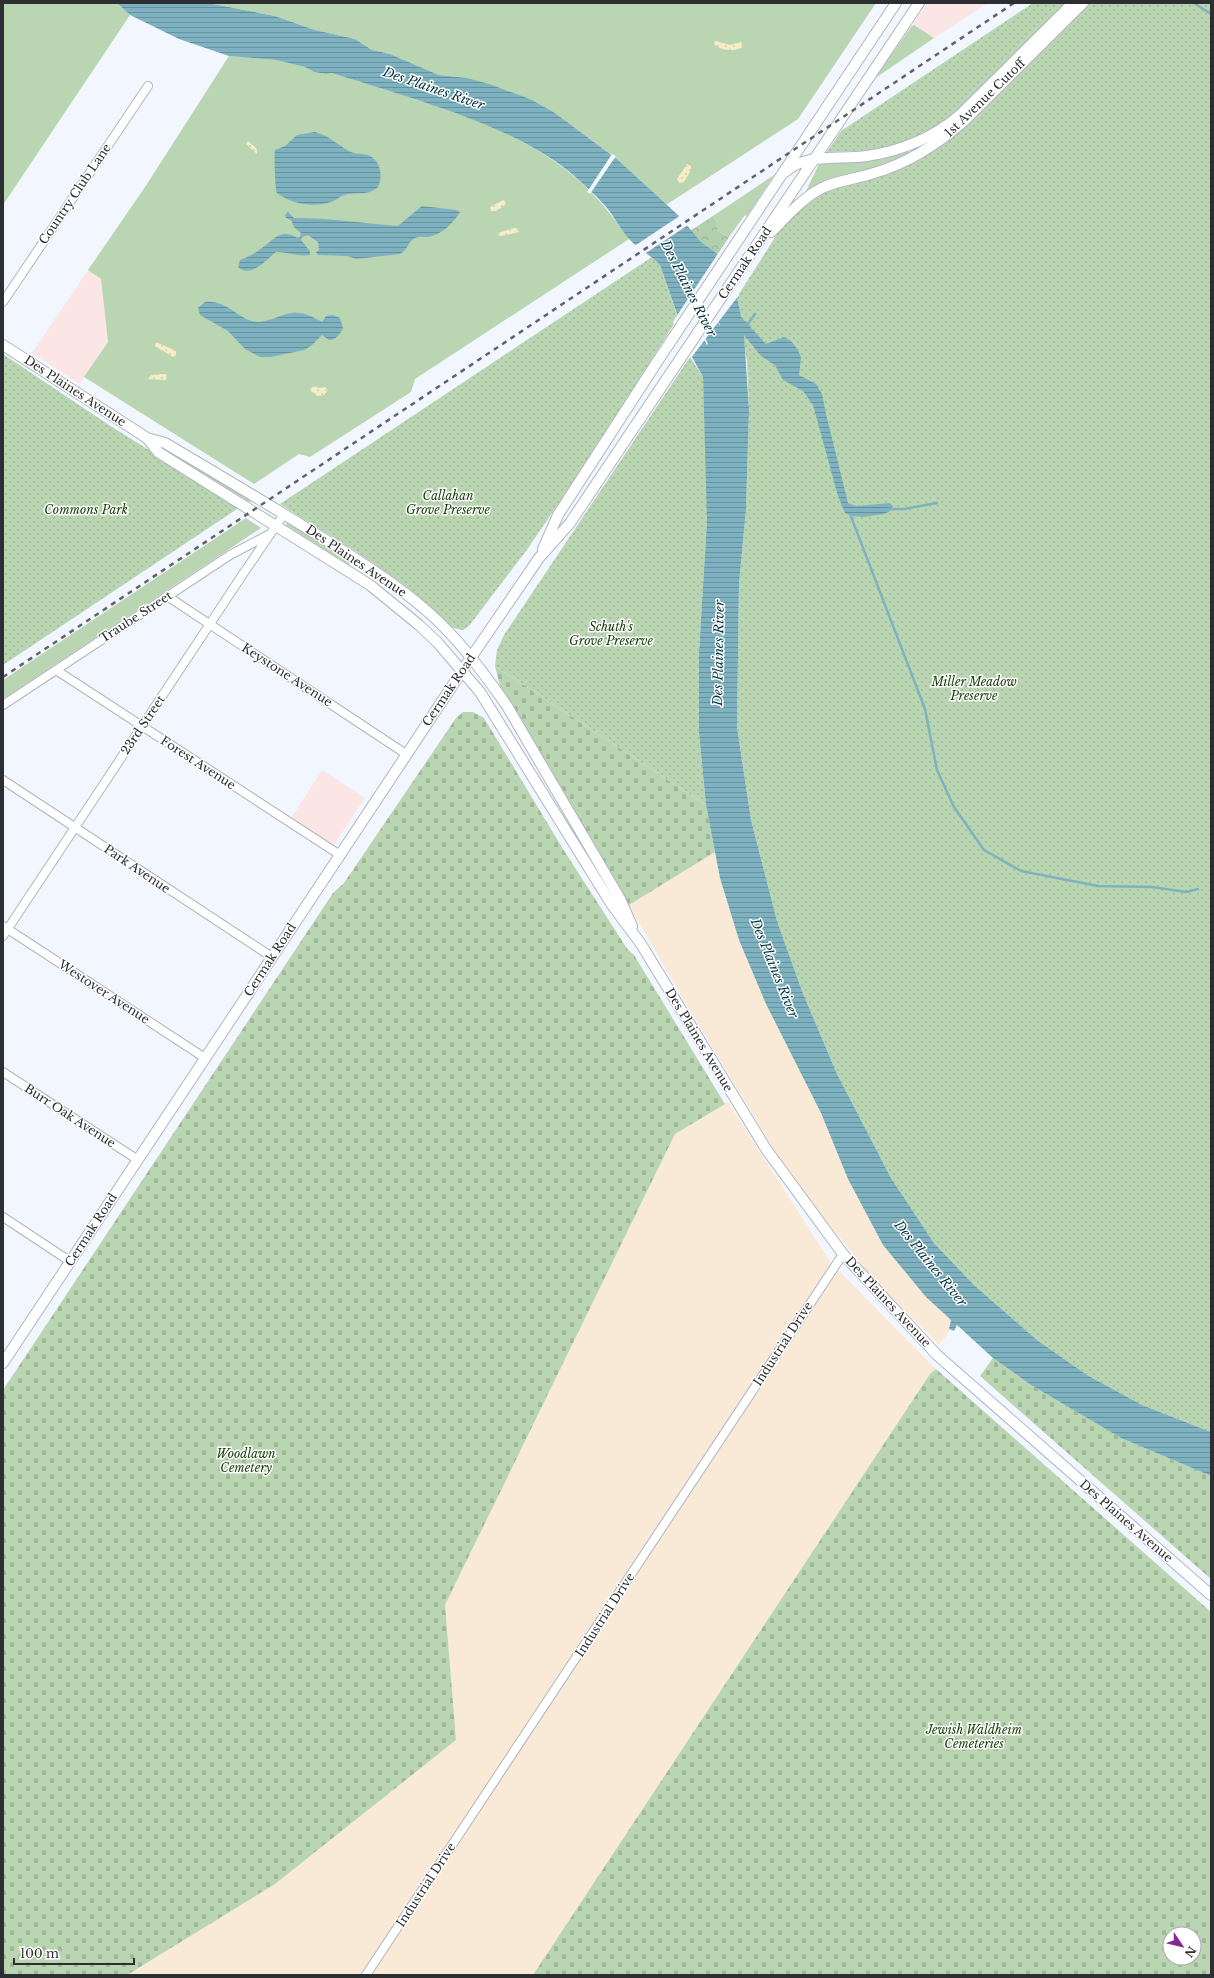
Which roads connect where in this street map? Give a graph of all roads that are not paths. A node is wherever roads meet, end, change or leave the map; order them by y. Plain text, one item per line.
1 (896, 3) edge
2 (919, 3) edge
3 (1073, 3) edge
4 (1083, 3) edge
5 (148, 86) dead end
6 (814, 159) junction
7 (779, 177) junction
8 (756, 247) junction
9 (3, 302) edge
10 (3, 345) edge
11 (147, 438) junction
12 (284, 514) junction
13 (274, 529) junction
14 (539, 558) junction
15 (167, 596) junction
16 (210, 624) junction
17 (470, 658) junction
18 (56, 670) junction
19 (462, 671) junction
20 (3, 705) edge
21 (142, 726) junction
22 (406, 754) junction
23 (3, 780) edge
24 (75, 828) junction
25 (340, 855) junction
26 (5, 930) edge
27 (641, 944) junction
28 (272, 957) junction
29 (205, 1058) junction
30 (3, 1072) edge
31 (138, 1160) junction
32 (3, 1217) edge
33 (843, 1254) junction
34 (71, 1262) junction
35 (3, 1363) edge
36 (1211, 1595) edge
37 (366, 1975) edge

1 - 7 main road, Cermak Road
2 - 6 main road, Cermak Road
3 - 6 main road, 1st Avenue Cutoff
4 - 8 main road, 1st Avenue Cutoff
5 - 9 street, Country Club Lane
6 - 7 main road, 1st Avenue Cutoff
6 - 8 main road, Cermak Road
7 - 14 main road, Cermak Road
8 - 14 main road, Cermak Road
10 - 11 main road, Des Plaines Avenue
11 - 12 main road, Des Plaines Avenue
11 - 13 main road, Des Plaines Avenue
12 - 13 street, 23rd Street
12 - 17 main road, Des Plaines Avenue
13 - 15 street, Traube Street
13 - 16 street, 23rd Street
13 - 19 main road, Des Plaines Avenue
14 - 17 main road, Cermak Road
15 - 16 street, Keystone Avenue
15 - 18 street, Traube Street
16 - 21 street, 23rd Street
16 - 22 street, Keystone Avenue
17 - 19 main road, Cermak Road
17 - 27 main road, Des Plaines Avenue
18 - 20 street, Traube Street
18 - 21 street, Forest Avenue
19 - 22 main road, Cermak Road
19 - 27 main road, Des Plaines Avenue
21 - 24 street, 23rd Street
21 - 25 street, Forest Avenue
22 - 25 main road, Cermak Road
23 - 24 street, Park Avenue
24 - 26 street, 23rd Street
24 - 28 street, Park Avenue
25 - 28 main road, Cermak Road
26 - 29 street, Westover Avenue
27 - 33 main road, Des Plaines Avenue
28 - 29 main road, Cermak Road
29 - 31 main road, Cermak Road
30 - 31 street, Burr Oak Avenue
31 - 34 main road, Cermak Road
32 - 34 street
33 - 36 main road, Des Plaines Avenue
33 - 37 street, Industrial Drive
34 - 35 main road, Cermak Road

